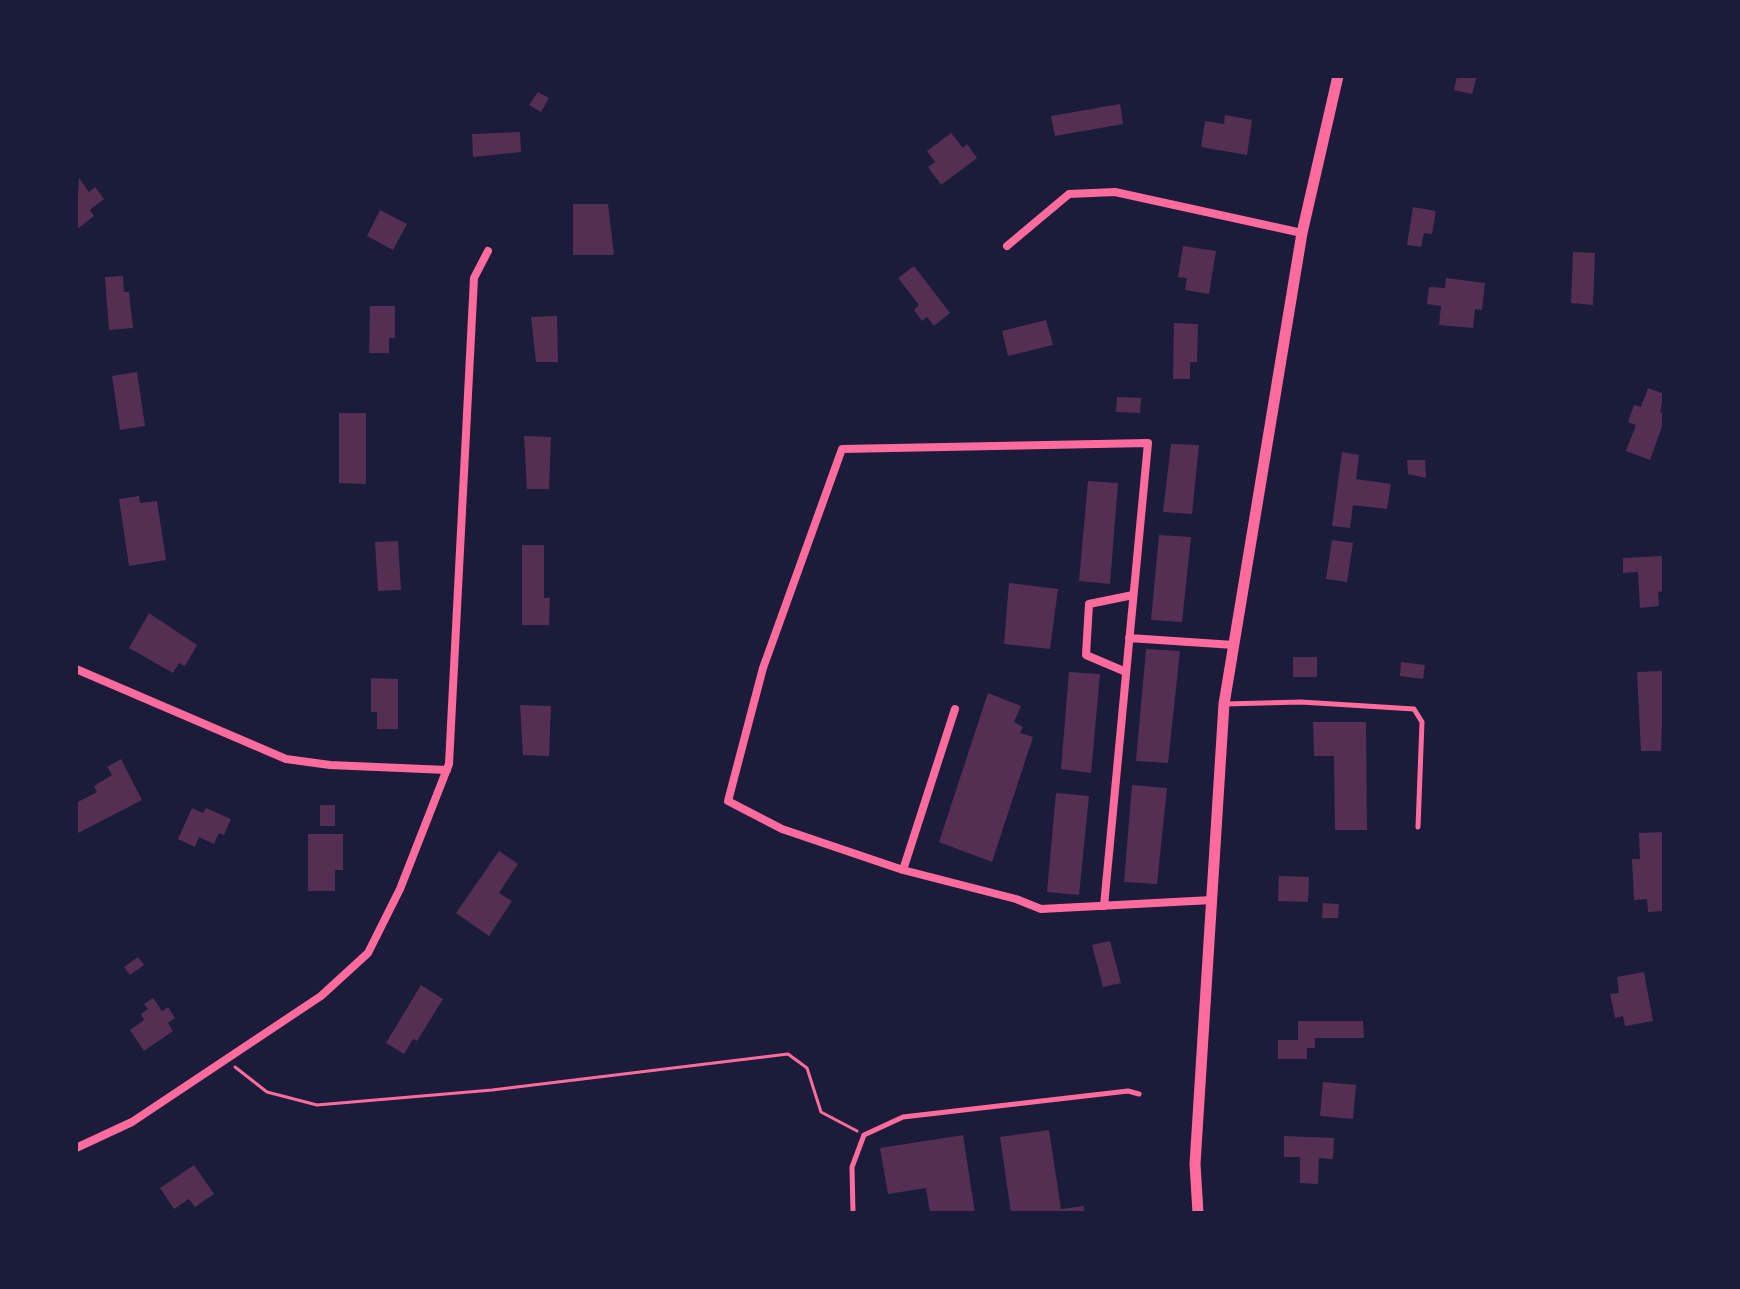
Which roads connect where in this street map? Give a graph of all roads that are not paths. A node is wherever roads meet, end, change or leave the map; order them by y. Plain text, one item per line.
1 (1338, 76) edge
2 (1302, 233) junction
3 (1007, 246) dead end
4 (488, 251) dead end
5 (1133, 595) junction
6 (1129, 638) junction
7 (1234, 645) junction
8 (76, 669) edge
9 (1126, 672) junction
10 (1224, 704) junction
11 (955, 709) dead end
12 (447, 770) junction
13 (1418, 827) dead end
14 (903, 870) junction
15 (1212, 900) junction
16 (1104, 906) junction
17 (1139, 1094) dead end
18 (76, 1148) edge
19 (853, 1213) edge
20 (1198, 1213) edge

1 - 2 street
2 - 3 street
2 - 7 street
4 - 12 street
5 - 6 street
5 - 9 street
5 - 14 street
6 - 7 street
6 - 9 street
7 - 10 street
8 - 12 street
9 - 16 street
10 - 13 lane
10 - 15 street
11 - 14 street
12 - 18 street
14 - 16 street
15 - 16 street
15 - 20 street
17 - 19 lane

